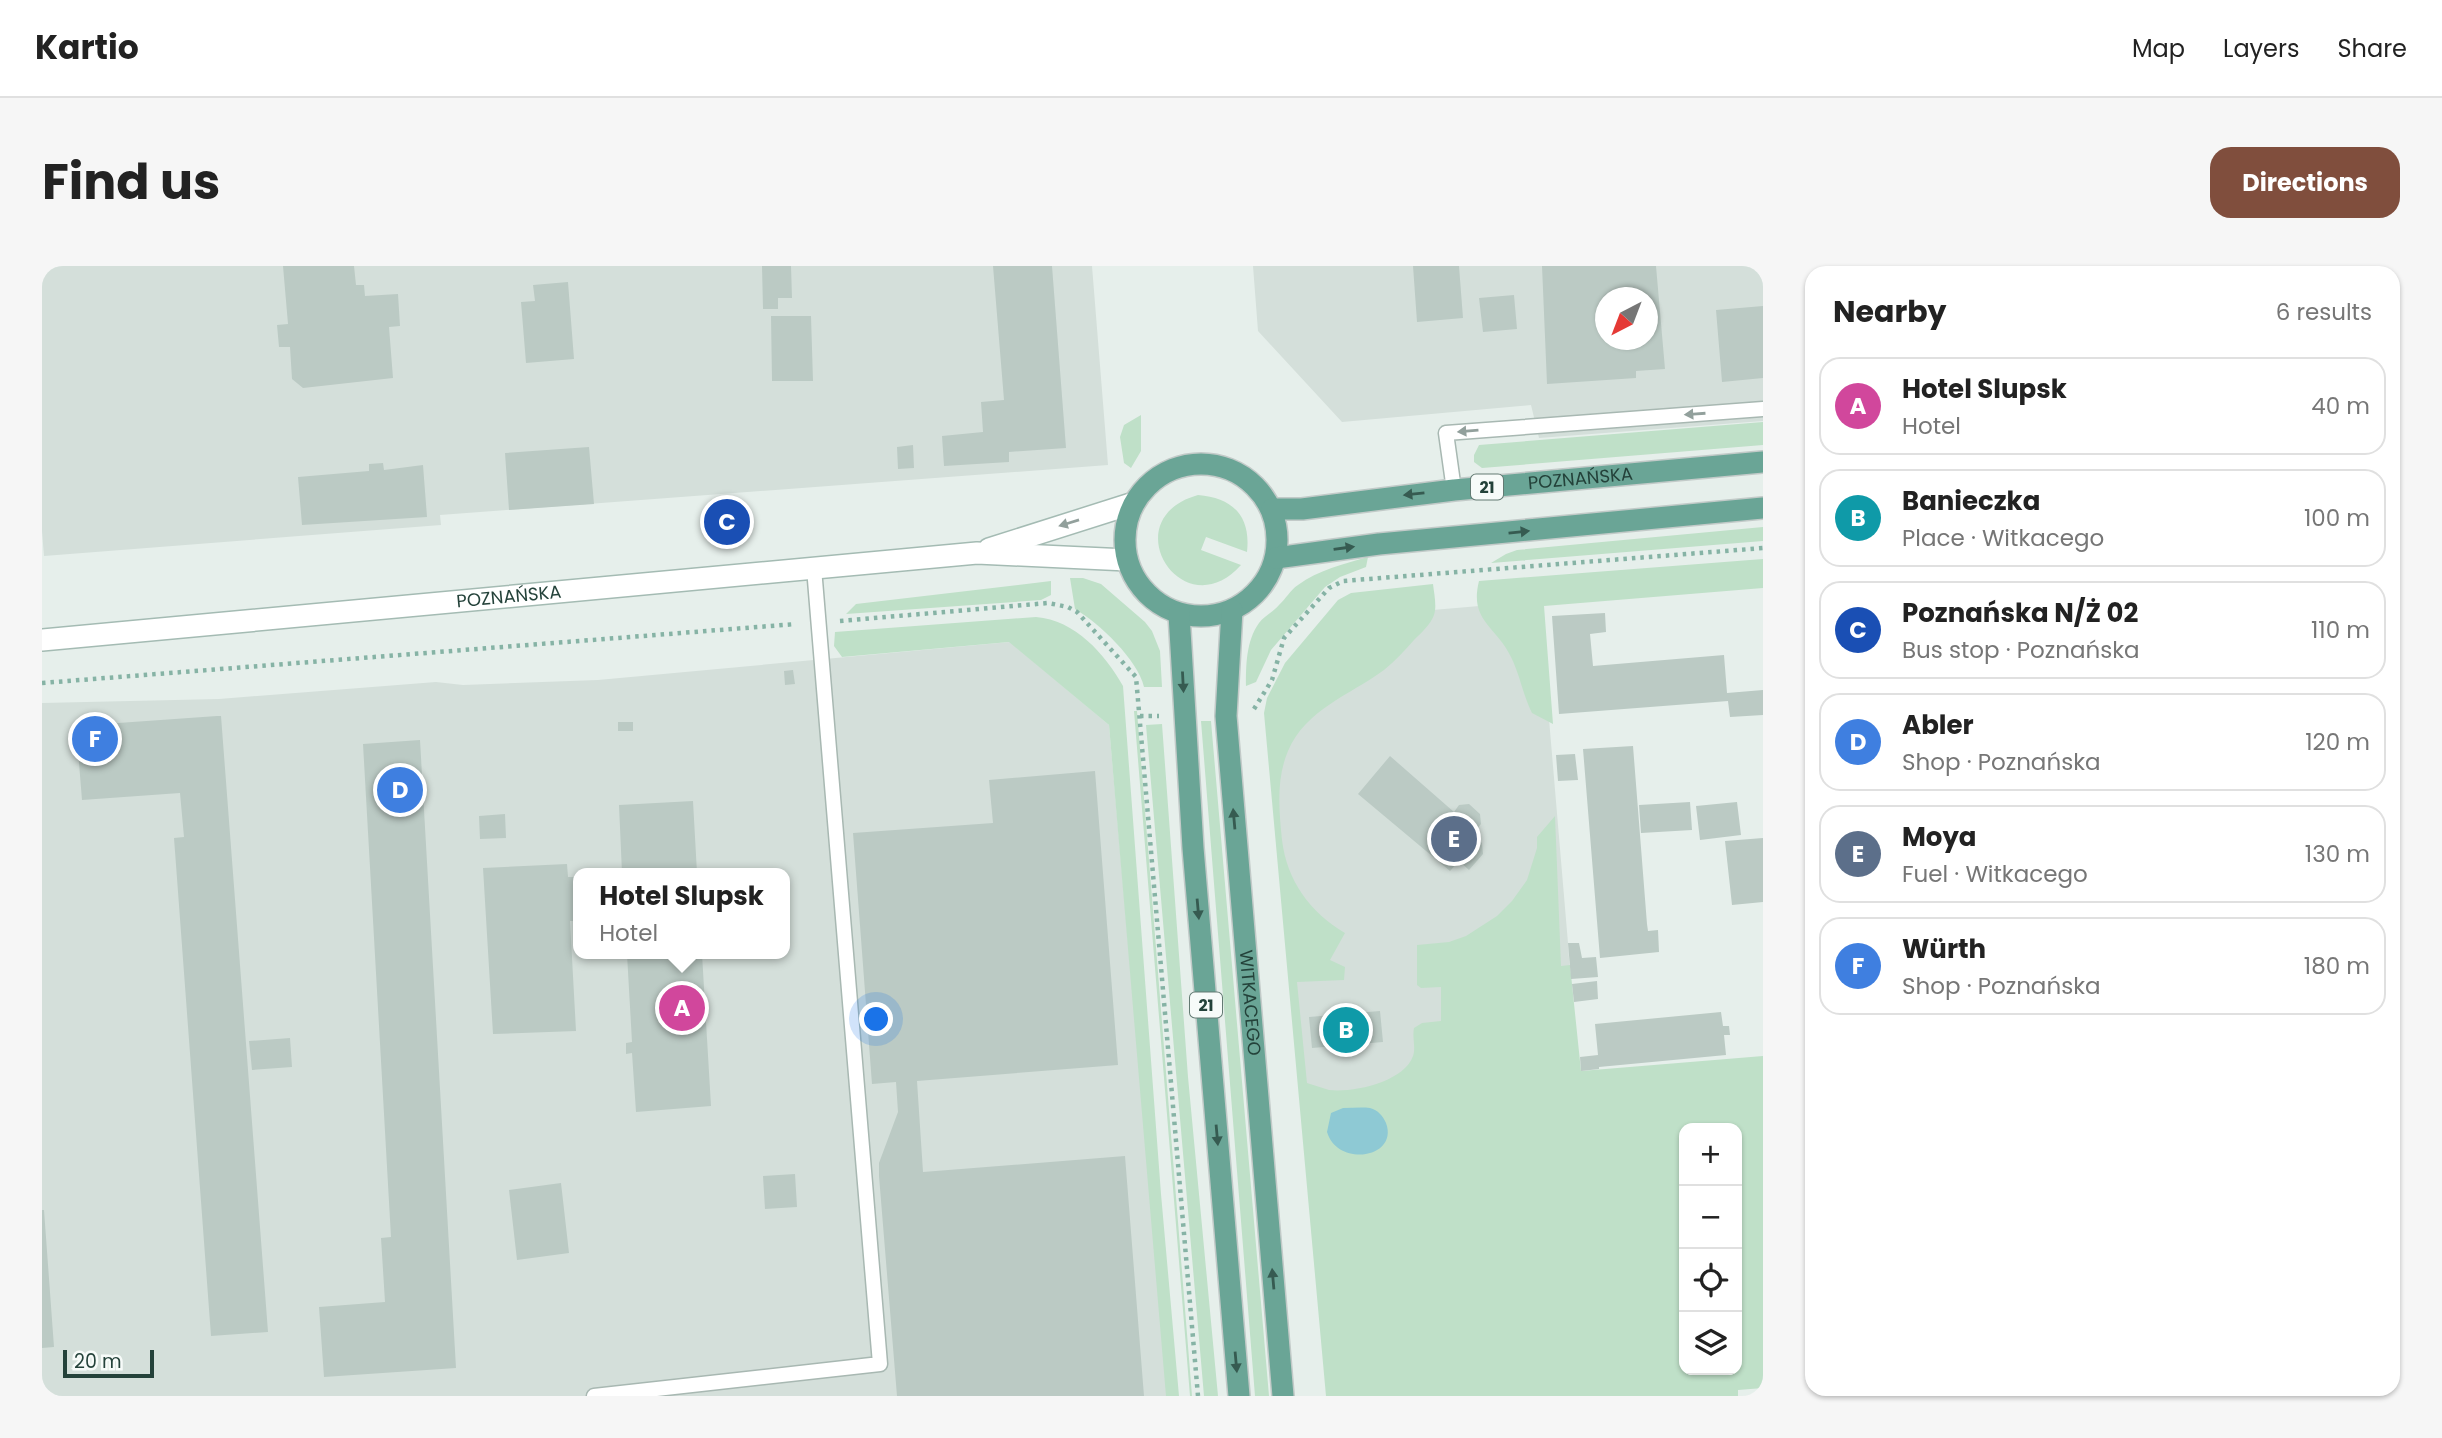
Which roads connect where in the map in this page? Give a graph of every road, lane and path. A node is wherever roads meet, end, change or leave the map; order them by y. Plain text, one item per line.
1 (1763, 409) edge
2 (1763, 462) edge
3 (1454, 490) junction
4 (1134, 503) junction
5 (1763, 508) edge
6 (1272, 509) junction
7 (1763, 548) edge
8 (976, 553) junction
9 (1276, 558) junction
10 (1127, 560) junction
11 (814, 568) junction
12 (1232, 610) junction
13 (1179, 614) junction
14 (841, 621) dead end
15 (799, 624) dead end
16 (42, 640) edge
17 (1275, 669) dead end
18 (42, 683) edge
19 (1140, 716) junction
20 (1163, 716) dead end
21 (594, 1396) edge
22 (1198, 1396) edge
23 (1239, 1396) edge
24 (1283, 1396) edge

1 -> 3 lane
2 - 3 main road, POZNAŃSKA / 21
3 -> 6 main road, POZNAŃSKA / 21
4 - 6 main road
4 -> 8 main road, POZNAŃSKA
4 - 10 main road
9 -> 5 main road
6 - 9 main road
7 - 17 path
8 - 10 main road, POZNAŃSKA
8 - 11 main road, POZNAŃSKA
9 - 12 main road
10 - 13 main road
11 - 16 main road, POZNAŃSKA
11 - 21 lane
12 - 13 main road
24 -> 12 main road, WITKACEGO
13 -> 23 main road, 21
14 - 19 path
15 - 18 path
19 - 20 path
19 - 22 path

